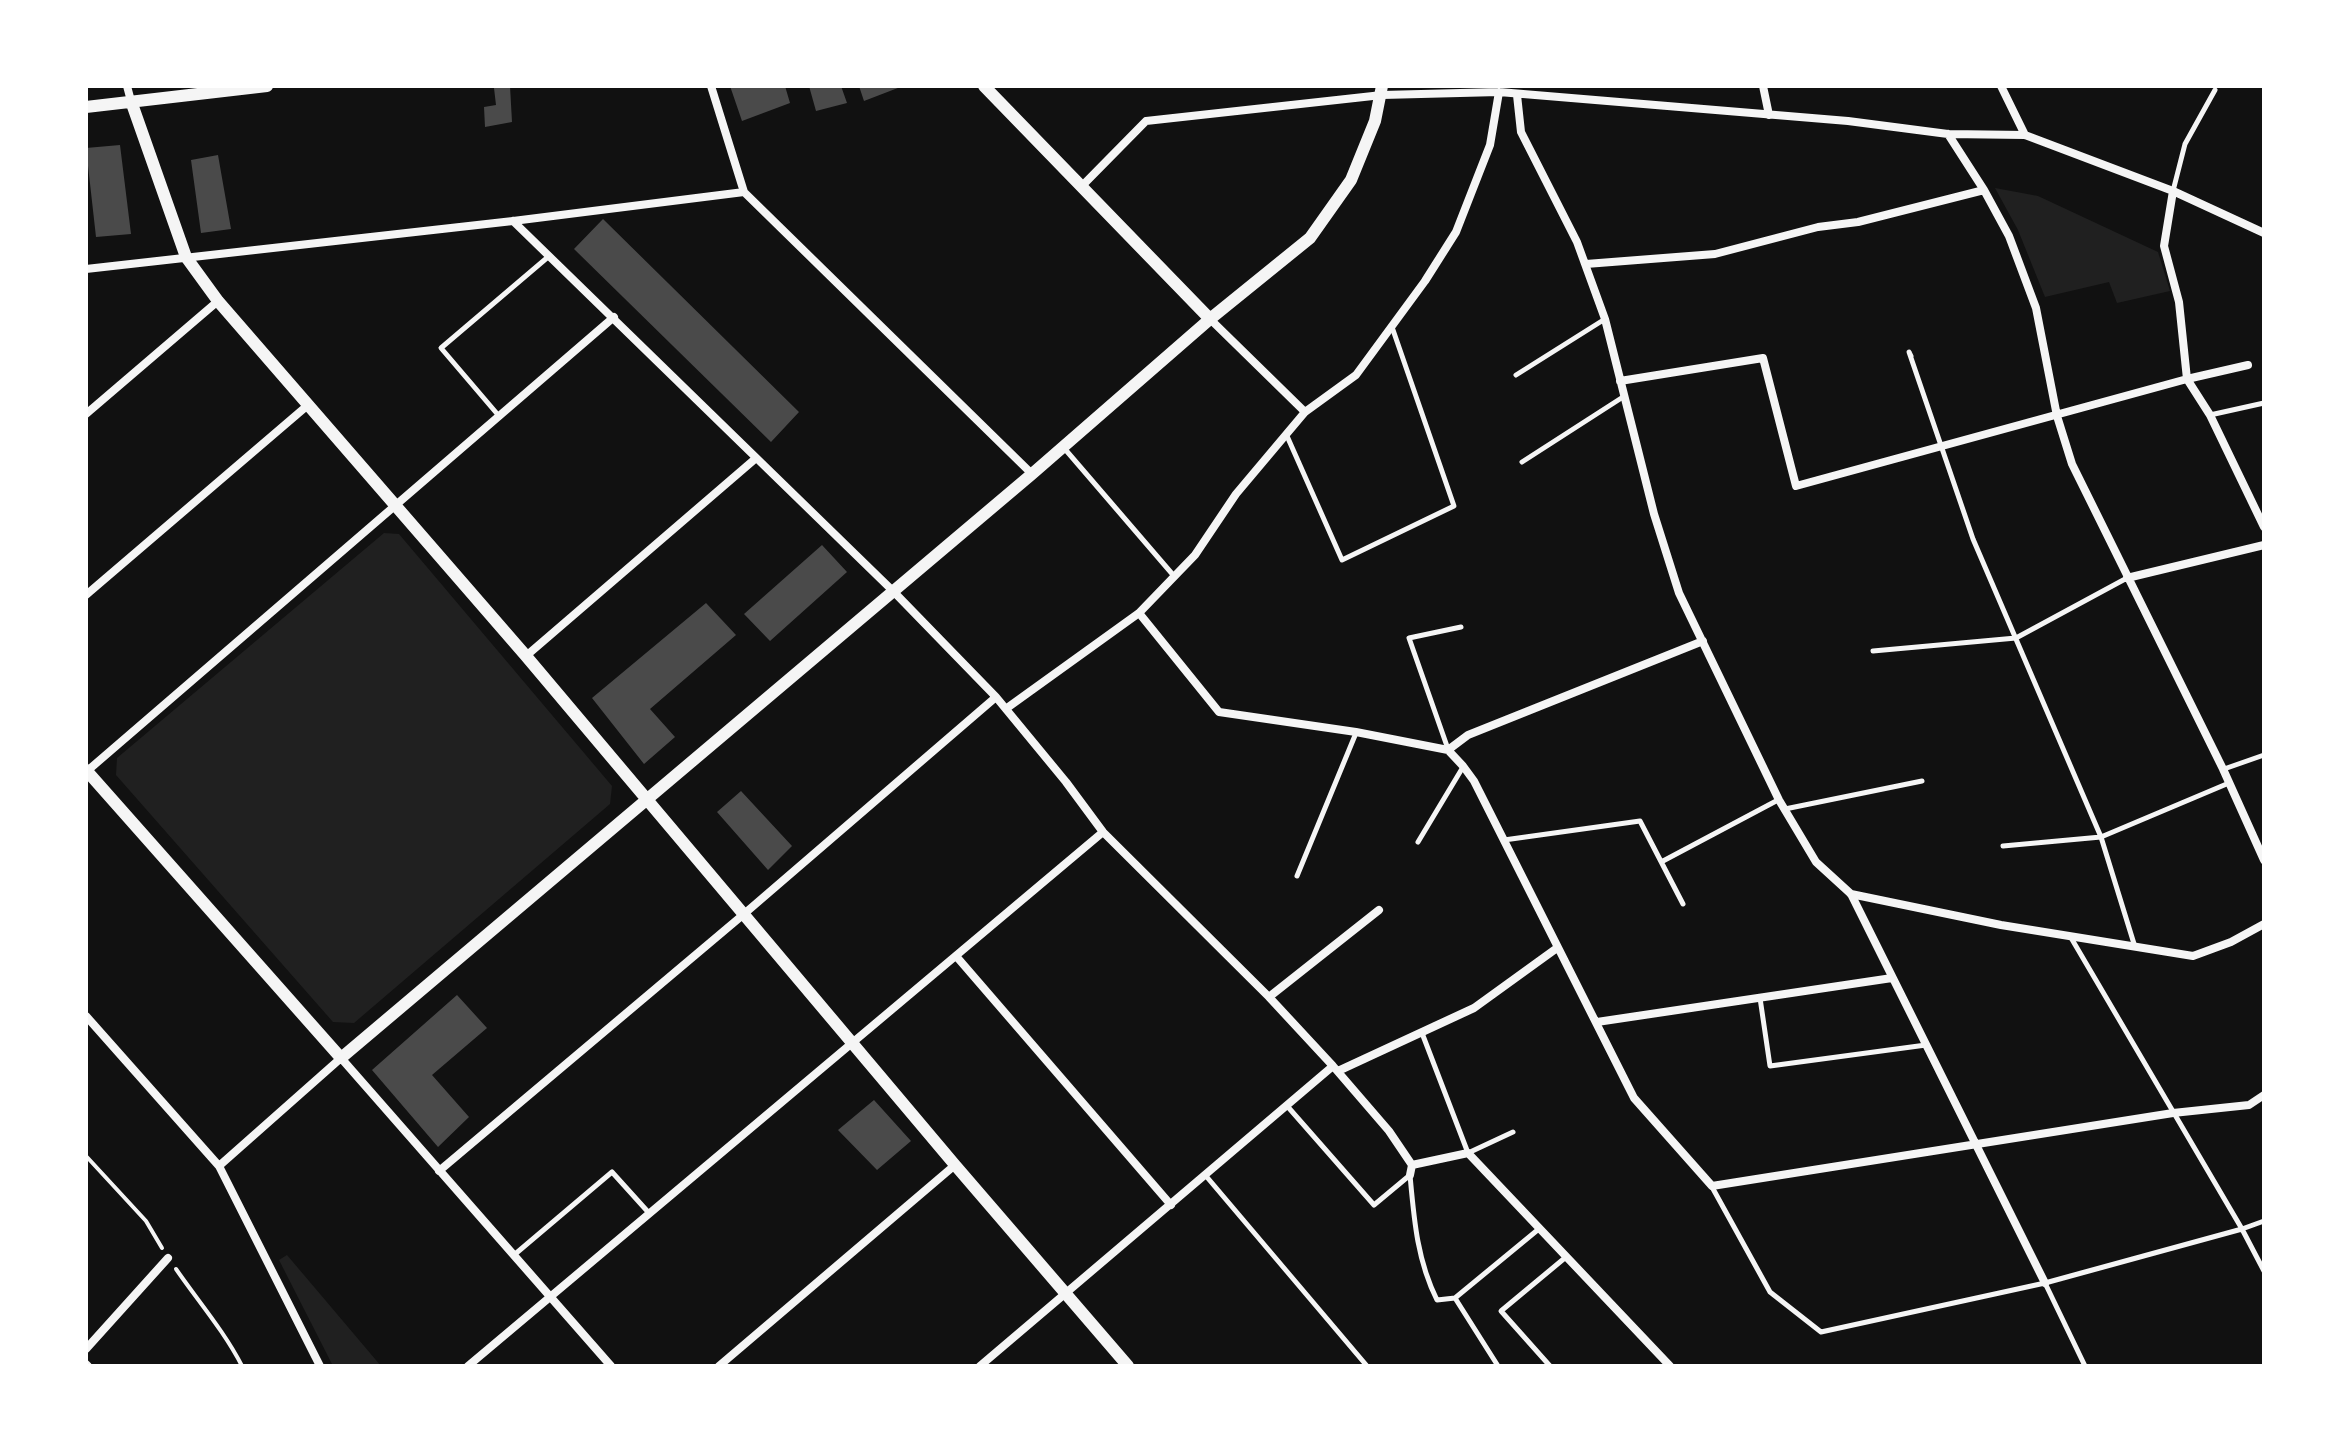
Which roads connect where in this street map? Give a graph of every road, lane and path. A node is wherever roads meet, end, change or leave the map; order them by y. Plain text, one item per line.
1 (127, 86) edge
2 (267, 86) edge
3 (711, 86) edge
4 (984, 86) edge
5 (1763, 86) edge
6 (2001, 86) edge
7 (1382, 90) edge
8 (2215, 90) dead end
9 (1499, 92) junction
10 (1517, 95) junction
11 (131, 101) junction
12 (86, 107) edge
13 (1769, 115) junction
14 (1948, 134) junction
15 (2025, 135) junction
16 (1081, 187) junction
17 (1984, 190) junction
18 (2173, 191) junction
19 (744, 192) junction
20 (513, 221) junction
21 (2264, 233) edge
22 (549, 256) junction
23 (186, 257) junction
24 (1586, 264) junction
25 (86, 269) edge
26 (218, 301) junction
27 (614, 317) junction
28 (1210, 319) junction
29 (1605, 319) junction
30 (1391, 325) junction
31 (1911, 356) dead end
32 (2248, 365) dead end
33 (1516, 375) dead end
34 (2187, 379) junction
35 (1620, 381) junction
36 (1623, 397) junction
37 (2264, 403) edge
38 (308, 405) junction
39 (1305, 412) junction
40 (86, 414) edge
41 (2210, 415) junction
42 (499, 416) junction
43 (2057, 416) junction
44 (1286, 435) junction
45 (1940, 446) junction
46 (1064, 448) junction
47 (755, 459) junction
48 (1522, 462) dead end
49 (1032, 474) junction
50 (396, 505) junction
51 (2264, 527) edge
52 (2264, 545) edge
53 (1175, 577) junction
54 (2127, 578) junction
55 (893, 591) junction
56 (86, 595) edge
57 (1139, 613) junction
58 (1461, 627) dead end
59 (2016, 638) junction
60 (1703, 641) junction
61 (1873, 651) dead end
62 (526, 656) junction
63 (996, 697) junction
64 (1007, 708) junction
65 (1356, 732) junction
66 (1448, 750) junction
67 (2264, 755) edge
68 (1463, 766) junction
69 (2223, 769) junction
70 (86, 771) edge
71 (1922, 781) dead end
72 (2229, 783) junction
73 (648, 800) junction
74 (1779, 800) junction
75 (1785, 809) junction
76 (1103, 832) junction
77 (2101, 837) junction
78 (1504, 840) junction
79 (1418, 842) dead end
80 (2003, 846) dead end
81 (2264, 860) edge
82 (1663, 861) junction
83 (1297, 876) dead end
84 (1851, 894) junction
85 (1683, 904) dead end
86 (1379, 910) dead end
87 (744, 914) junction
88 (2264, 924) edge
89 (2069, 935) junction
90 (1557, 948) junction
91 (2135, 948) junction
92 (956, 956) junction
93 (1892, 978) junction
94 (1269, 997) junction
95 (1760, 998) junction
96 (86, 1016) edge
97 (1597, 1022) junction
98 (1422, 1033) junction
99 (852, 1043) junction
100 (1926, 1045) junction
101 (341, 1058) junction
102 (1336, 1069) junction
103 (2264, 1095) edge
104 (1288, 1107) junction
105 (2173, 1113) junction
106 (1513, 1132) dead end
107 (1978, 1144) junction
108 (1468, 1153) junction
109 (955, 1165) junction
110 (1412, 1165) junction
111 (219, 1166) junction
112 (439, 1171) junction
113 (1410, 1175) junction
114 (1206, 1176) junction
115 (1712, 1186) junction
116 (1171, 1205) junction
117 (650, 1213) junction
118 (2264, 1221) edge
119 (1540, 1228) junction
120 (2242, 1229) junction
121 (514, 1255) junction
122 (1567, 1256) junction
123 (168, 1258) dead end
124 (2264, 1271) edge
125 (2045, 1283) junction
126 (1065, 1293) junction
127 (551, 1297) junction
128 (1455, 1298) junction
129 (86, 1349) edge
130 (320, 1366) edge
131 (468, 1366) edge
132 (611, 1366) edge
133 (719, 1366) edge
134 (980, 1366) edge
135 (1128, 1366) edge
136 (1367, 1366) edge
137 (1498, 1366) edge
138 (1550, 1366) edge
139 (1670, 1366) edge
140 (2085, 1366) edge

1 - 11 street
2 - 11 street
3 - 19 street
4 - 16 street
5 - 13 street
6 - 15 street
7 - 9 street
7 - 16 street
7 - 28 street
8 - 18 lane
9 - 10 street
9 - 30 street
10 - 13 street
10 - 24 street
11 - 12 street
11 - 23 street
13 - 14 street
14 - 15 street
14 - 17 street
15 - 18 street
16 - 28 street
17 - 24 street
17 - 43 street
18 - 21 street
18 - 34 street
19 - 20 street
19 - 49 street
20 - 22 street
20 - 23 street
22 - 27 street
22 - 42 lane
23 - 25 street
23 - 26 street
24 - 29 street
26 - 38 street
26 - 40 street
27 - 42 street
27 - 47 street
28 - 39 street
28 - 46 street
29 - 33 lane
29 - 35 street
30 - 39 street
30 - 44 lane
31 - 45 lane
32 - 34 street
34 - 41 street
34 - 43 street
35 - 36 street
35 - 45 street
36 - 48 lane
36 - 60 street
37 - 41 lane
38 - 50 street
38 - 56 street
39 - 44 street
41 - 51 street
42 - 50 street
43 - 45 street
43 - 54 street
44 - 53 street
45 - 59 lane
46 - 49 street
46 - 53 lane
47 - 55 street
47 - 62 street
49 - 55 street
50 - 62 street
50 - 70 street
52 - 54 street
53 - 57 street
54 - 59 lane
54 - 69 street
55 - 63 street
55 - 73 street
57 - 64 street
57 - 65 street
58 - 66 lane
59 - 61 lane
59 - 77 lane
60 - 66 street
60 - 74 street
62 - 73 street
63 - 64 street
63 - 87 street
64 - 76 street
65 - 66 street
65 - 83 lane
66 - 68 street
67 - 69 lane
68 - 78 street
68 - 79 lane
69 - 72 street
70 - 101 street
71 - 75 lane
72 - 77 lane
72 - 81 street
73 - 87 street
73 - 101 street
74 - 75 street
74 - 82 lane
75 - 84 street
76 - 92 street
76 - 94 street
77 - 80 lane
77 - 91 lane
78 - 82 lane
78 - 90 street
82 - 85 lane
84 - 89 street
84 - 93 street
86 - 94 street
87 - 99 street
87 - 112 street
88 - 91 street
89 - 91 street
89 - 105 lane
90 - 97 street
90 - 98 street
92 - 99 street
92 - 116 street
93 - 95 street
93 - 100 street
94 - 102 street
95 - 97 street
95 - 100 lane
96 - 111 street
97 - 115 street
98 - 102 street
98 - 108 lane
99 - 109 street
99 - 117 street
100 - 107 street
101 - 111 street
101 - 112 street
102 - 104 street
102 - 110 street
103 - 105 street
104 - 113 lane
104 - 114 street
105 - 107 street
105 - 120 lane
106 - 108 lane
107 - 115 street
107 - 125 street
108 - 110 street
108 - 119 street
109 - 126 street
109 - 133 street
110 - 113 street
111 - 130 street
112 - 121 street
113 - 128 lane
114 - 116 street
114 - 136 lane
115 - 125 lane
116 - 126 street
117 - 121 lane
117 - 127 street
118 - 120 lane
119 - 122 street
119 - 128 lane
120 - 124 lane
120 - 125 lane
121 - 127 street
122 - 138 lane
122 - 139 street
123 - 129 street
125 - 140 lane
126 - 134 street
126 - 135 street
127 - 131 street
127 - 132 street
128 - 137 lane

